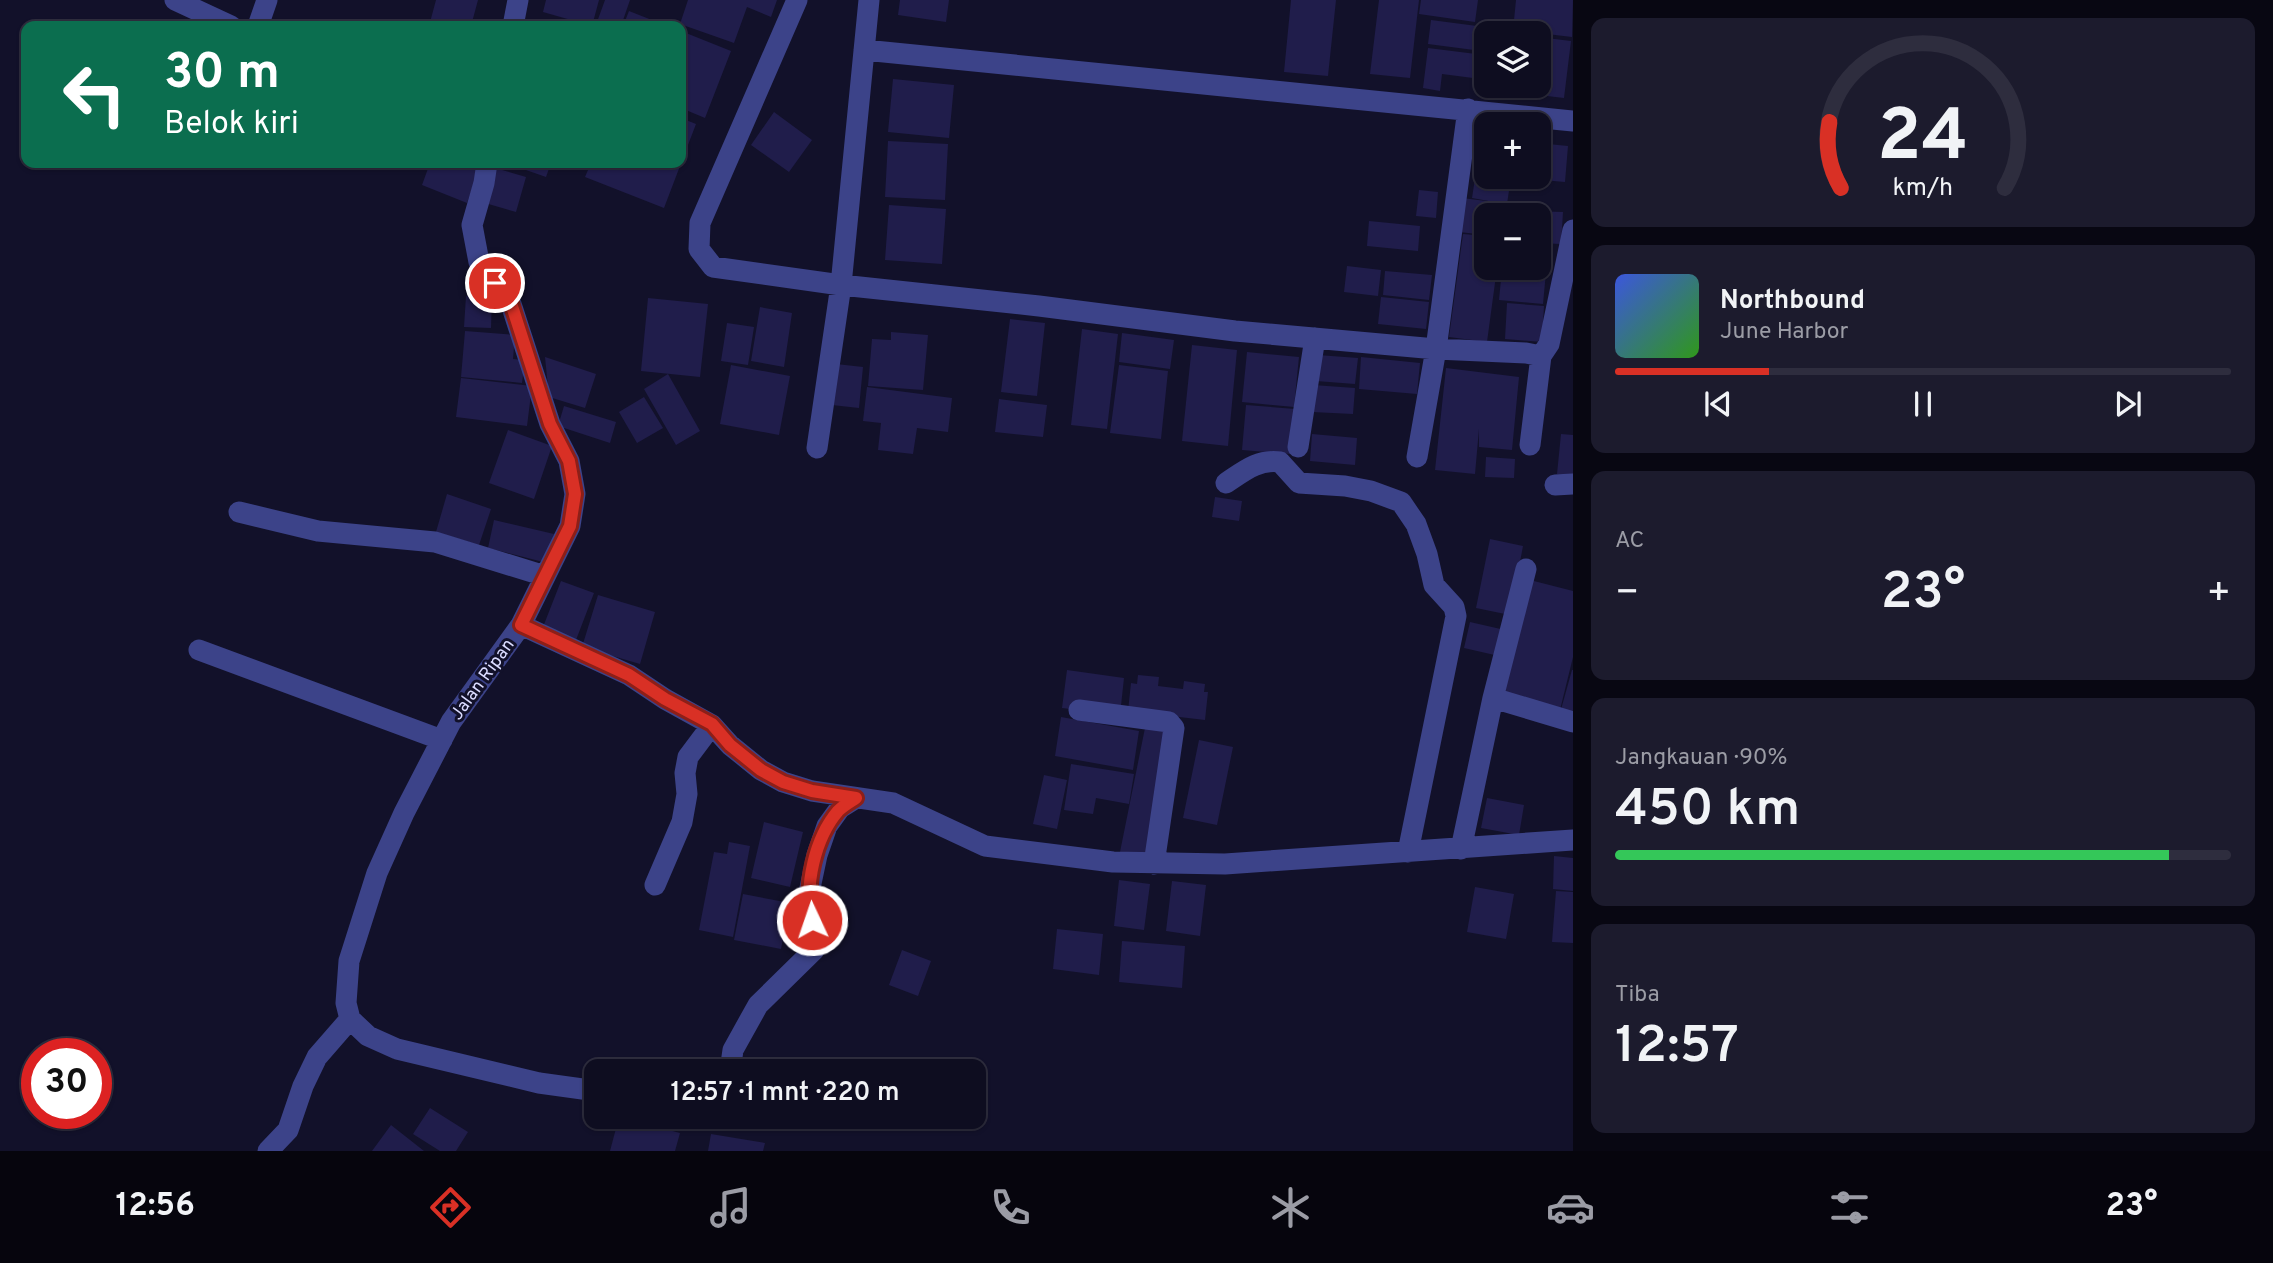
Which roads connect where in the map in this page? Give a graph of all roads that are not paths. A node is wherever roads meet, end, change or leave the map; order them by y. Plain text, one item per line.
1 (175, 0) edge
2 (267, 0) edge
3 (518, 0) edge
4 (797, 0) edge
5 (869, 0) edge
6 (219, 21) edge
7 (260, 21) edge
8 (514, 21) edge
9 (864, 50) junction
10 (1468, 109) junction
11 (1573, 121) edge
12 (486, 168) edge
13 (1573, 230) edge
14 (841, 285) junction
15 (1315, 338) junction
16 (1436, 349) junction
17 (1541, 356) junction
18 (1530, 445) dead end
19 (1298, 447) dead end
20 (817, 448) dead end
21 (1417, 457) dead end
22 (1226, 483) dead end
23 (239, 512) dead end
24 (1526, 569) dead end
25 (545, 576) junction
26 (521, 625) junction
27 (199, 650) dead end
28 (1493, 698) junction
29 (1079, 710) dead end
30 (1573, 722) edge
31 (712, 724) junction
32 (442, 740) junction
33 (856, 798) junction
34 (1573, 840) edge
35 (1461, 849) junction
36 (1408, 852) junction
37 (1154, 864) junction
38 (655, 885) dead end
39 (350, 1019) junction
40 (732, 1059) edge
41 (584, 1089) edge
42 (268, 1151) edge

1 - 6 street
2 - 7 street
3 - 8 street
4 - 14 street
5 - 9 street
9 - 10 street
9 - 14 street
10 - 11 street
10 - 16 street
12 - 25 street, Jalan Ripan
13 - 17 street
14 - 15 street
14 - 20 street
15 - 16 street
15 - 19 street
16 - 17 street
16 - 21 street
17 - 18 street
22 - 36 street
23 - 25 street
24 - 28 street
25 - 26 street, Jalan Ripan
26 - 31 street
26 - 32 street, Jalan Ripan
27 - 32 street
28 - 30 street
28 - 35 street
29 - 37 street
31 - 33 street
31 - 38 street
32 - 39 street, Jalan Ripan
33 - 37 street
33 - 40 street
34 - 35 street
35 - 36 street
36 - 37 street
39 - 41 street
39 - 42 street

